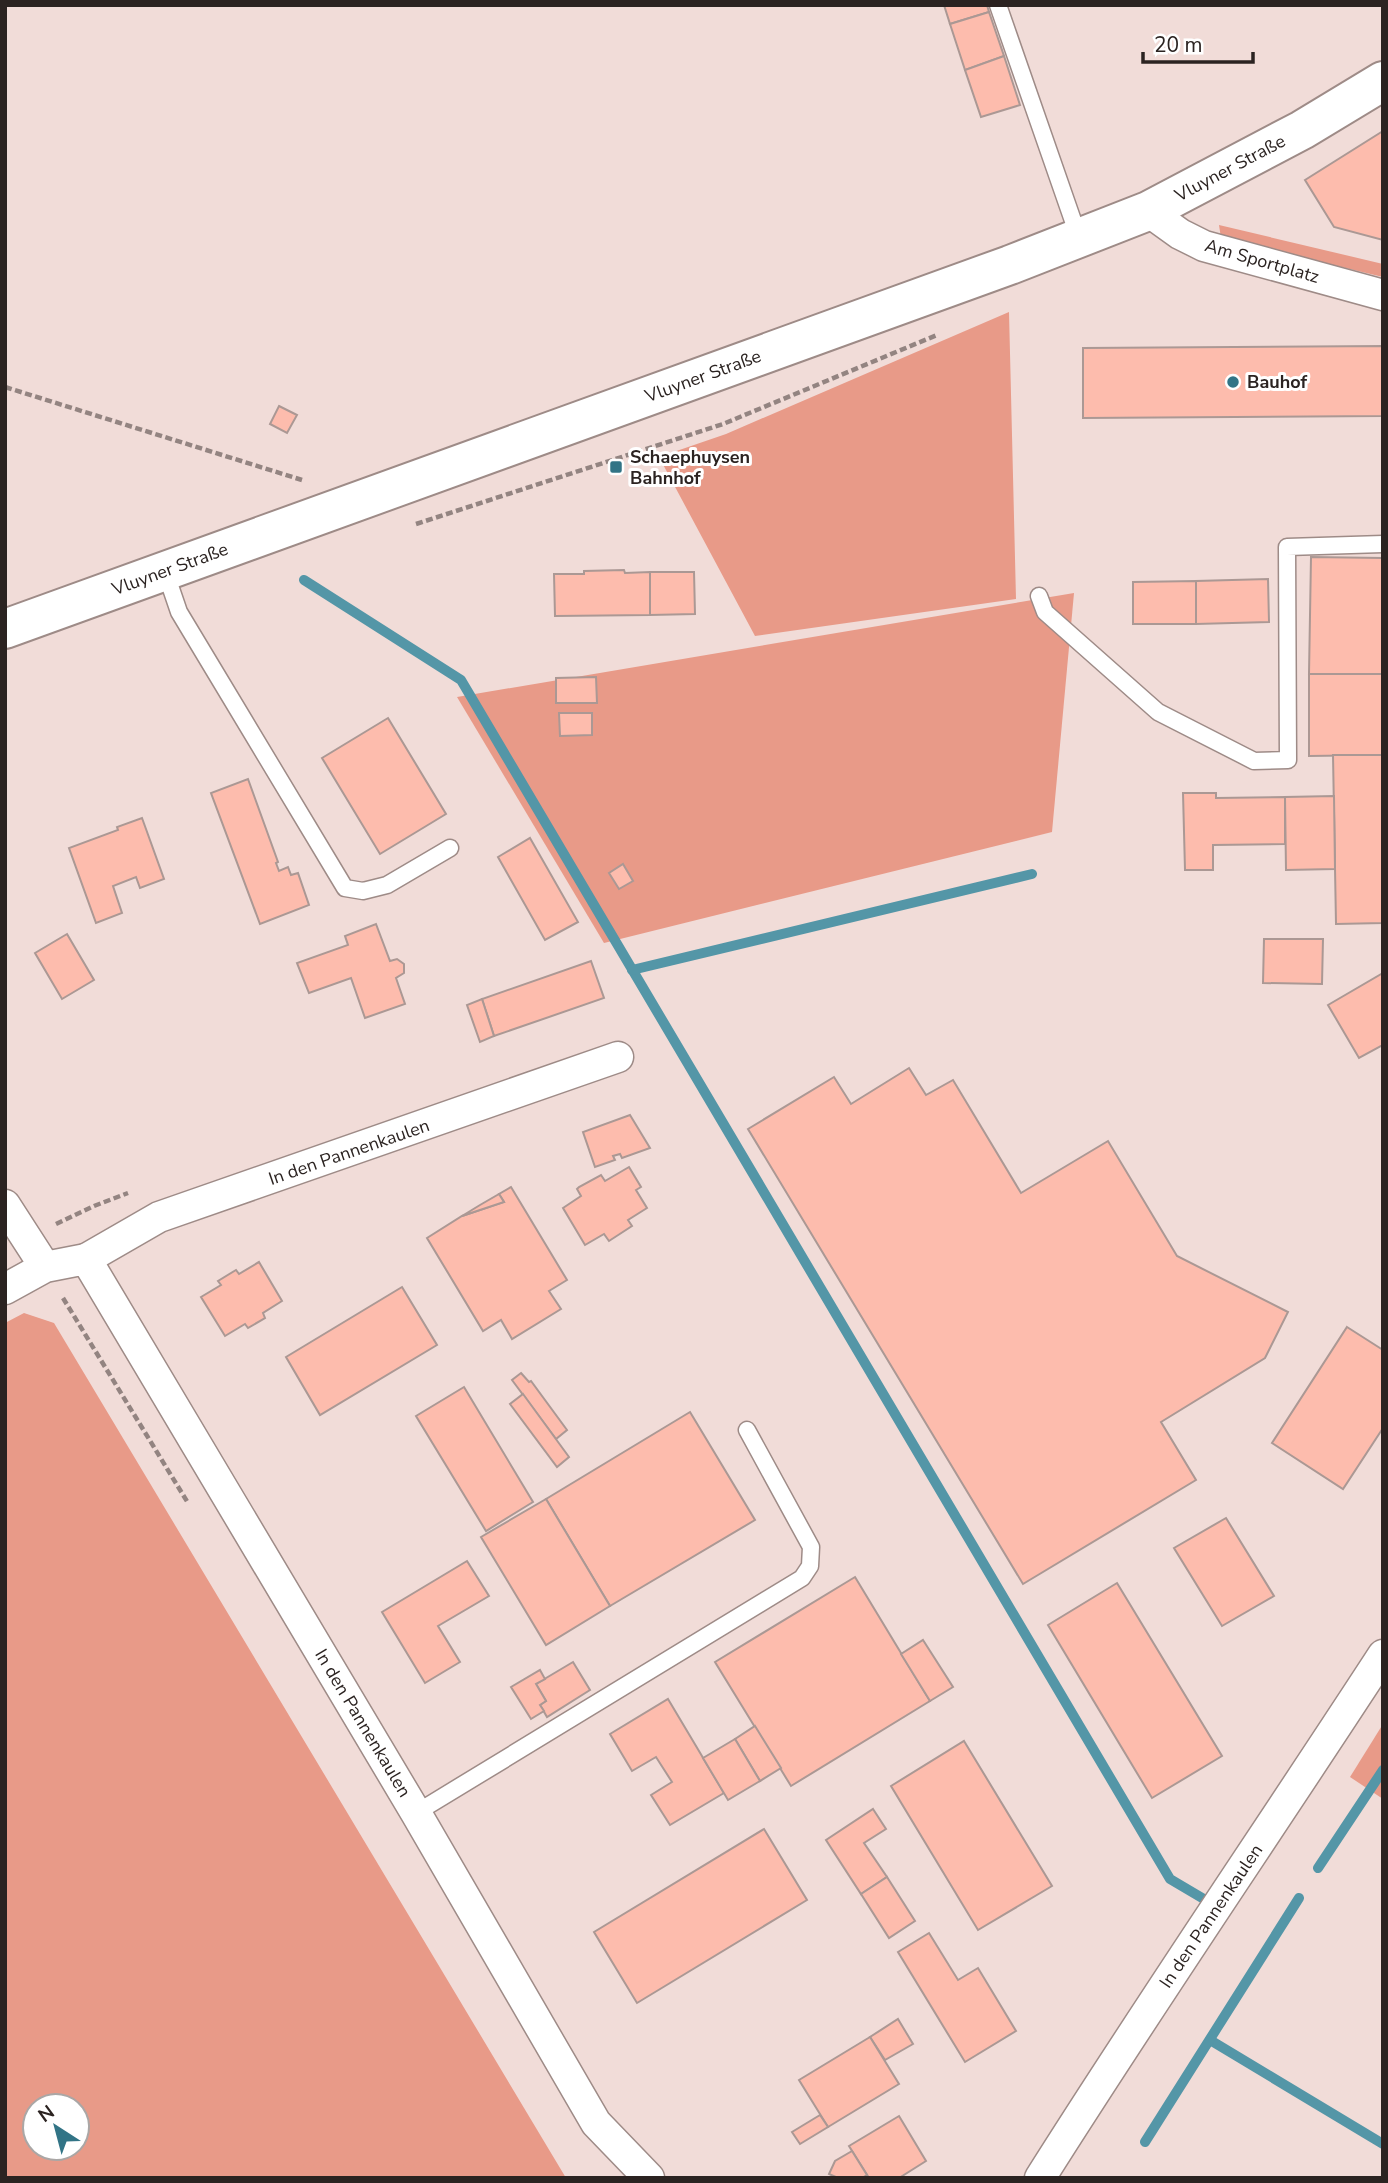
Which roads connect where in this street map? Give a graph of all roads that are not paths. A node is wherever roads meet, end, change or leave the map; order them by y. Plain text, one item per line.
1 (998, 5) edge
2 (1383, 81) edge
3 (1148, 211) junction
4 (1079, 238) junction
5 (1383, 295) edge
6 (1383, 544) edge
7 (164, 571) junction
8 (1039, 596) dead end
9 (5, 629) edge
10 (450, 848) dead end
11 (618, 1057) dead end
12 (5, 1205) edge
13 (86, 1259) junction
14 (45, 1267) junction
15 (5, 1289) edge
16 (747, 1430) dead end
17 (1383, 1655) edge
18 (416, 1813) junction
19 (649, 2178) edge
20 (1040, 2178) edge

1 - 4 lane
2 - 3 main road, Vluyner Straße
3 - 4 main road, Vluyner Straße
3 - 5 street, Am Sportplatz
4 - 7 main road, Vluyner Straße
6 - 8 lane
7 - 9 main road, Vluyner Straße
7 - 10 lane
11 - 13 street, In den Pannenkaulen
12 - 14 street
13 - 14 street, In den Pannenkaulen
13 - 18 street, In den Pannenkaulen
14 - 15 street, In den Pannenkaulen
16 - 18 lane
17 - 20 street, In den Pannenkaulen
18 - 19 street, In den Pannenkaulen

